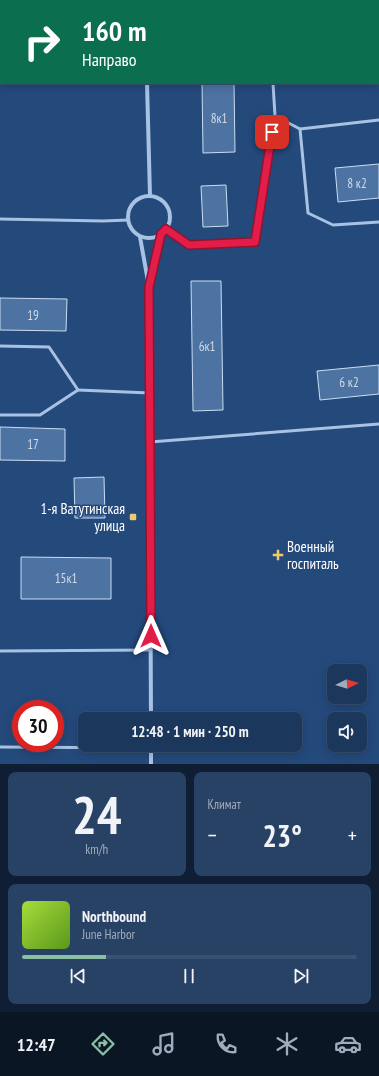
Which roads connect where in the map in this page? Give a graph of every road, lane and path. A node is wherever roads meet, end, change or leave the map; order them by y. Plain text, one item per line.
1 (147, 84) edge
2 (273, 84) edge
3 (275, 116) junction
4 (379, 120) edge
5 (300, 129) junction
6 (150, 196) junction
7 (0, 219) edge
8 (128, 220) junction
9 (379, 222) edge
10 (166, 229) junction
11 (161, 234) junction
12 (140, 237) junction
13 (149, 287) junction
14 (0, 346) edge
15 (78, 390) junction
16 (150, 392) junction
17 (0, 415) edge
18 (379, 424) edge
19 (150, 442) junction
20 (151, 650) junction
21 (0, 651) edge
22 (151, 712) edge
23 (78, 746) edge
24 (0, 747) edge
25 (151, 752) edge
26 (151, 764) edge

1 - 6 street
2 - 3 lane
3 - 5 lane
3 - 10 lane
4 - 5 lane
5 - 9 lane
6 - 8 street
6 - 10 street
7 - 8 lane
8 - 12 street
10 - 11 street
11 - 12 street
11 - 13 street
12 - 13 street
13 - 16 street
14 - 15 lane
15 - 16 lane
15 - 17 lane
16 - 19 street
18 - 19 lane
19 - 20 street
20 - 21 lane
20 - 22 street
23 - 24 lane
25 - 26 street

